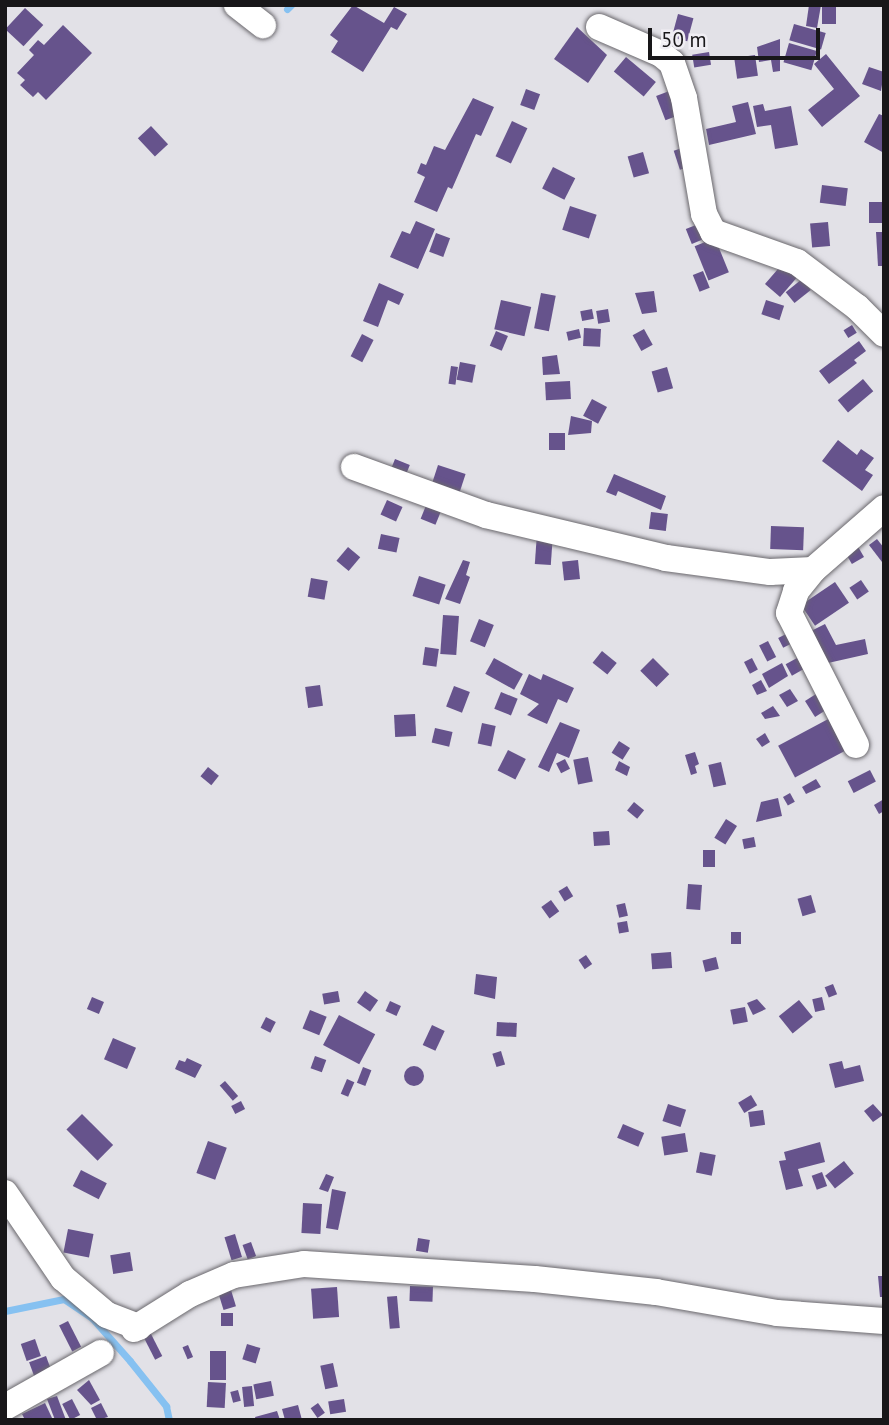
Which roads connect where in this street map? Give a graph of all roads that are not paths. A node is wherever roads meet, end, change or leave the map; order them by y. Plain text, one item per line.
1 (237, 5) edge
2 (263, 25) dead end
3 (600, 27) dead end
4 (884, 334) edge
5 (354, 467) dead end
6 (884, 508) edge
7 (813, 570) junction
8 (856, 745) dead end
9 (5, 1193) edge
10 (884, 1321) edge
11 (101, 1353) dead end
12 (5, 1407) edge

1 - 2 street
3 - 4 street
5 - 7 street
6 - 7 street
7 - 8 street
9 - 10 street
11 - 12 street

